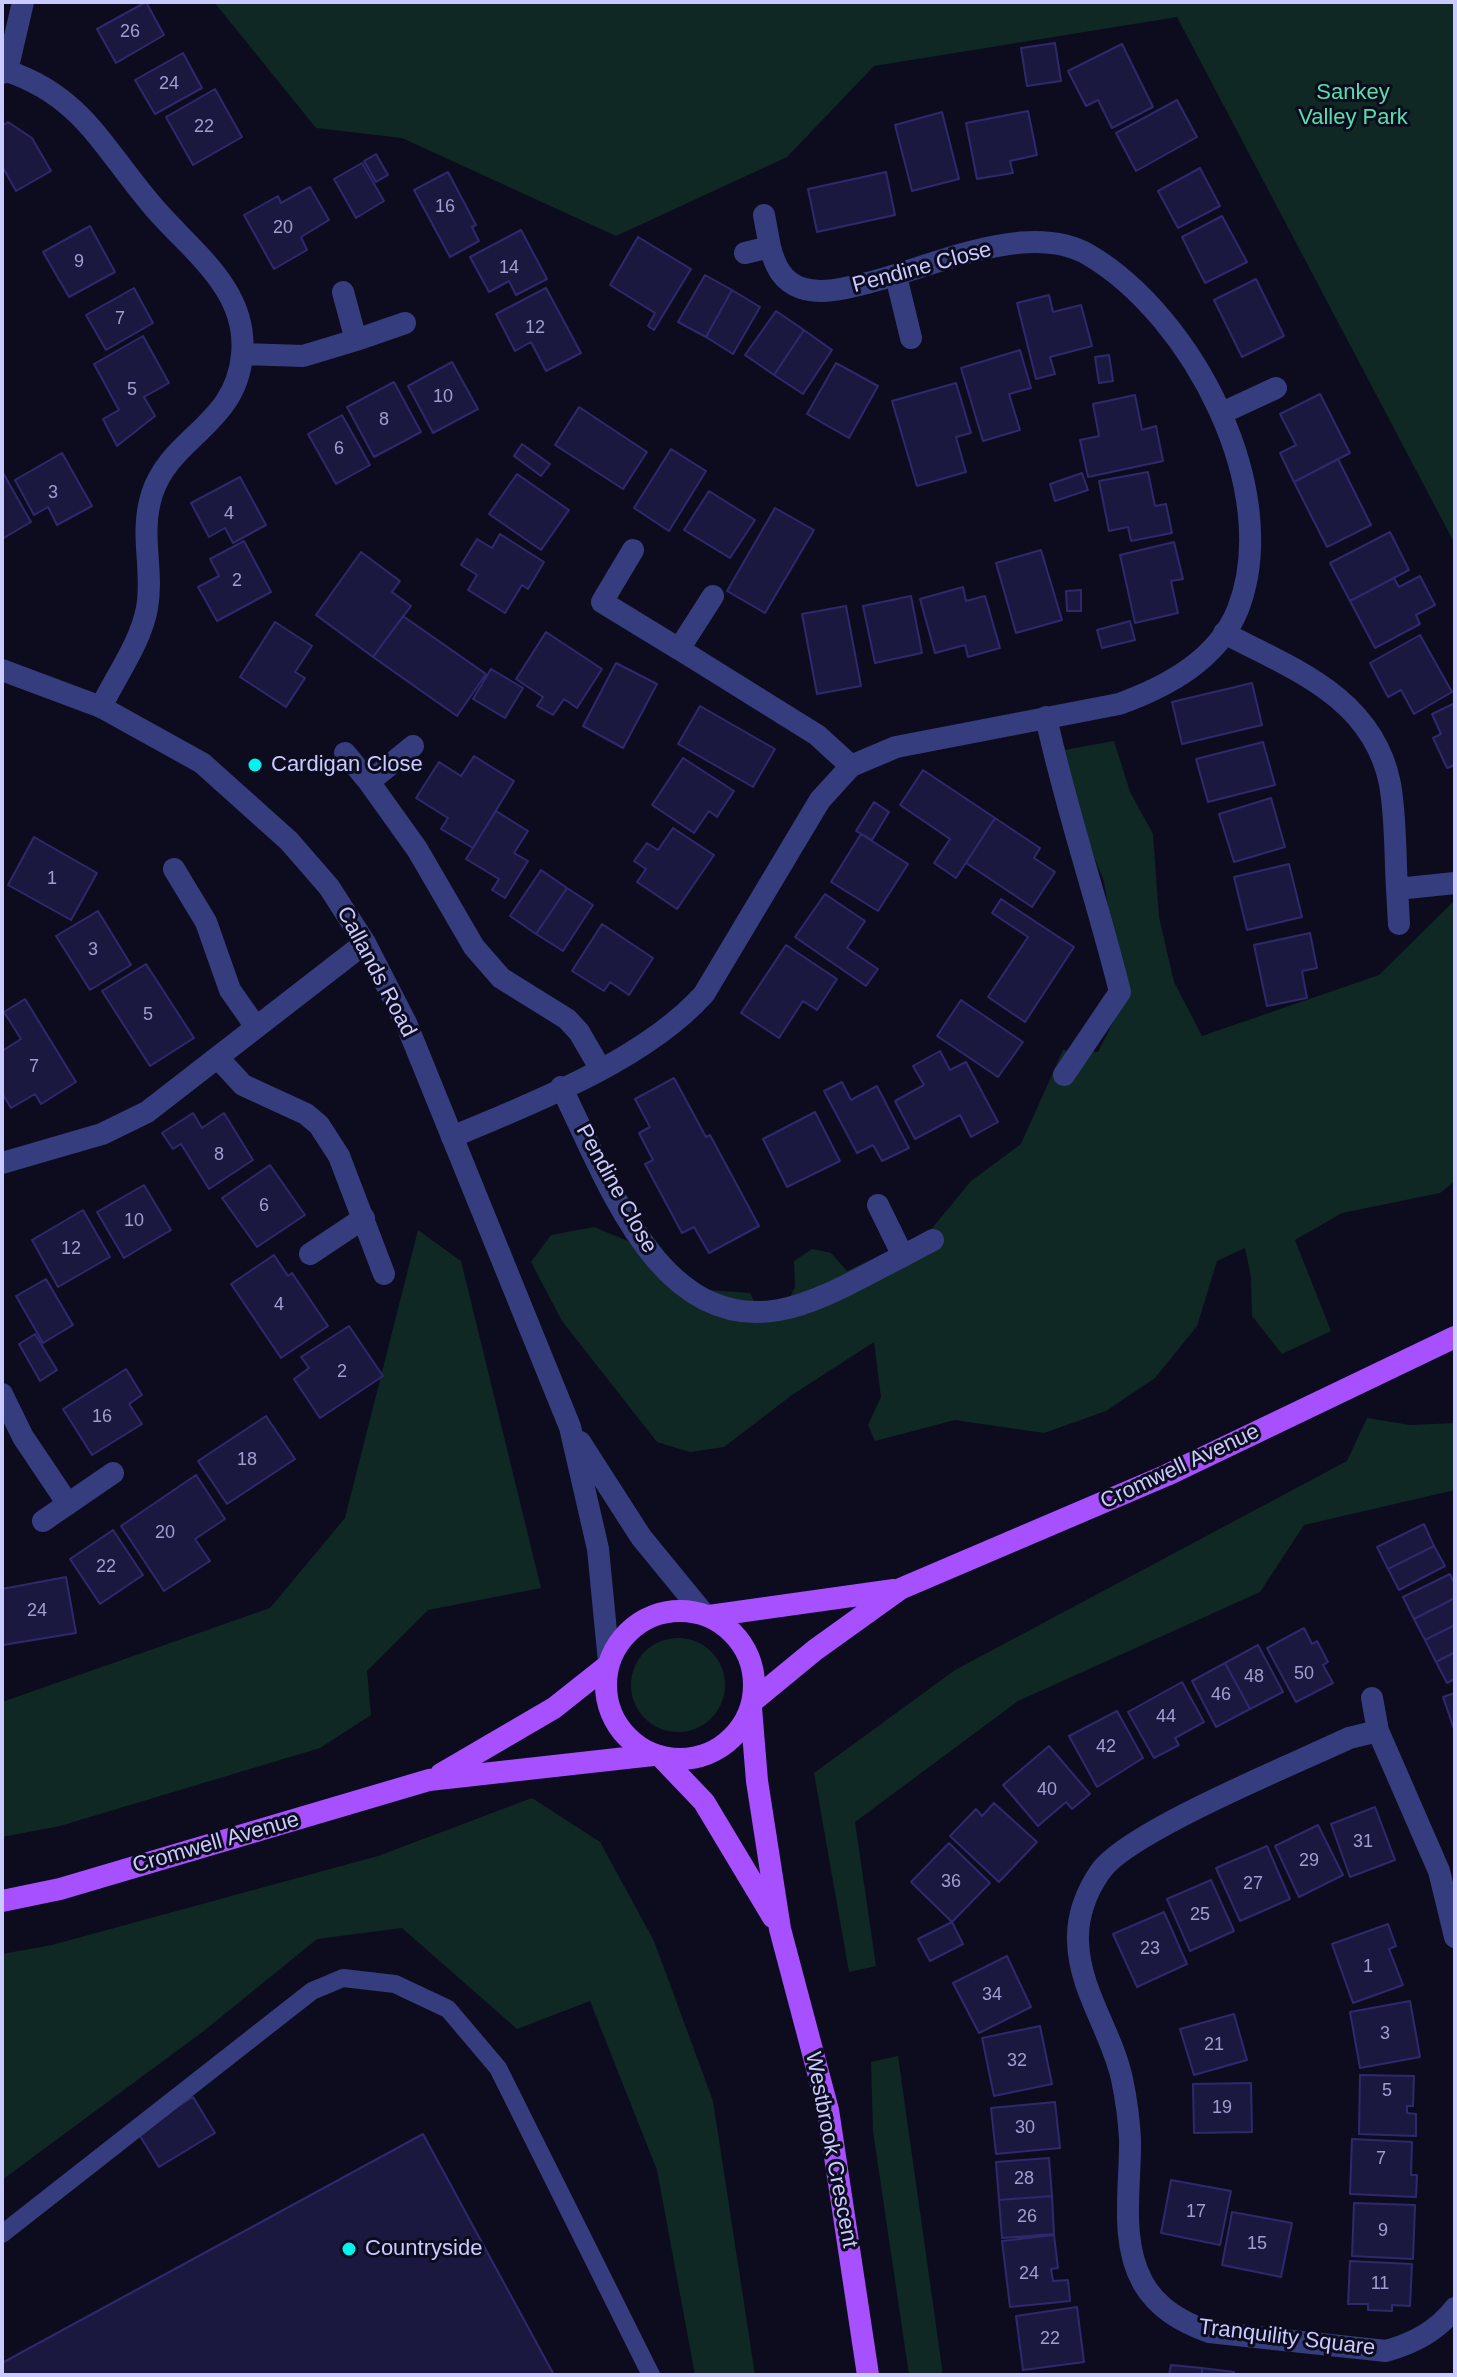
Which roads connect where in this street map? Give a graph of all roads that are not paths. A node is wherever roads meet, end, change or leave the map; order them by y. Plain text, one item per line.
1 (23, 2) edge
2 (5, 72) edge
3 (764, 215) dead end
4 (770, 247) junction
5 (745, 253) dead end
6 (896, 276) junction
7 (343, 292) dead end
8 (405, 323) dead end
9 (911, 338) dead end
10 (356, 340) junction
11 (243, 354) junction
12 (1276, 388) dead end
13 (1222, 413) junction
14 (633, 550) dead end
15 (713, 596) dead end
16 (1224, 633) junction
17 (679, 649) junction
18 (2, 670) edge
19 (101, 707) junction
20 (1046, 717) junction
21 (413, 746) dead end
22 (345, 753) dead end
23 (851, 766) junction
24 (369, 782) junction
25 (174, 869) dead end
26 (1455, 883) edge
27 (1397, 889) junction
28 (1399, 924) dead end
29 (365, 943) junction
30 (256, 1027) junction
31 (218, 1058) junction
32 (600, 1068) junction
33 (1064, 1075) dead end
34 (561, 1087) junction
35 (452, 1137) junction
36 (2, 1163) edge
37 (878, 1205) dead end
38 (364, 1218) junction
39 (933, 1240) dead end
40 (310, 1254) dead end
41 (903, 1256) junction
42 (384, 1274) dead end
43 (1455, 1337) edge
44 (2, 1394) edge
45 (570, 1427) junction
46 (113, 1473) dead end
47 (68, 1504) junction
48 (43, 1521) dead end
49 (900, 1589) junction
50 (707, 1615) junction
51 (608, 1664) junction
52 (1372, 1698) dead end
53 (752, 1704) junction
54 (1378, 1731) junction
55 (658, 1757) junction
56 (429, 1780) junction
57 (1447, 1869) edge
58 (2, 1901) edge
59 (780, 1929) junction
60 (1455, 1937) edge
61 (2, 2234) edge
62 (1455, 2308) edge
63 (651, 2375) edge
64 (868, 2375) edge

1 - 2 street
2 - 11 street
3 - 4 street, Pendine Close
4 - 5 street
4 - 6 street, Pendine Close
6 - 9 street
6 - 13 street, Pendine Close
7 - 10 street
8 - 10 street
10 - 11 street
11 - 19 street
12 - 13 street
13 - 16 street, Pendine Close
14 - 17 street
15 - 17 street
16 - 20 street, Pendine Close
16 - 27 street
17 - 23 street
18 - 19 street, Callands Road
19 - 29 street, Callands Road
20 - 23 street, Pendine Close
20 - 33 street
21 - 24 street
22 - 24 street
23 - 32 street, Pendine Close
24 - 32 street
25 - 30 street
26 - 27 street
27 - 28 street
29 - 30 street
29 - 35 street, Callands Road
30 - 31 street
31 - 36 street
31 - 38 street
32 - 34 street, Pendine Close
34 - 35 street, Pendine Close
34 - 41 street, Pendine Close
35 - 45 street, Callands Road
37 - 41 street
38 - 40 street
38 - 42 street
39 - 41 street, Pendine Close
43 - 49 main road, Cromwell Avenue
44 - 47 street
45 - 50 street, Callands Road
45 - 51 street, Callands Road
46 - 47 street
47 - 48 street
49 - 50 main road, Cromwell Avenue
49 - 53 main road, Cromwell Avenue
50 - 51 main road
50 - 53 main road
51 - 55 main road
51 - 56 main road, Cromwell Avenue
52 - 54 street
53 - 55 main road
53 - 59 main road, Westbrook Crescent
54 - 57 street
54 - 62 street, Tranquility Square
55 - 56 main road, Cromwell Avenue
55 - 59 main road, Westbrook Crescent
56 - 58 main road, Cromwell Avenue
57 - 60 street
59 - 64 main road, Westbrook Crescent
61 - 63 lane

